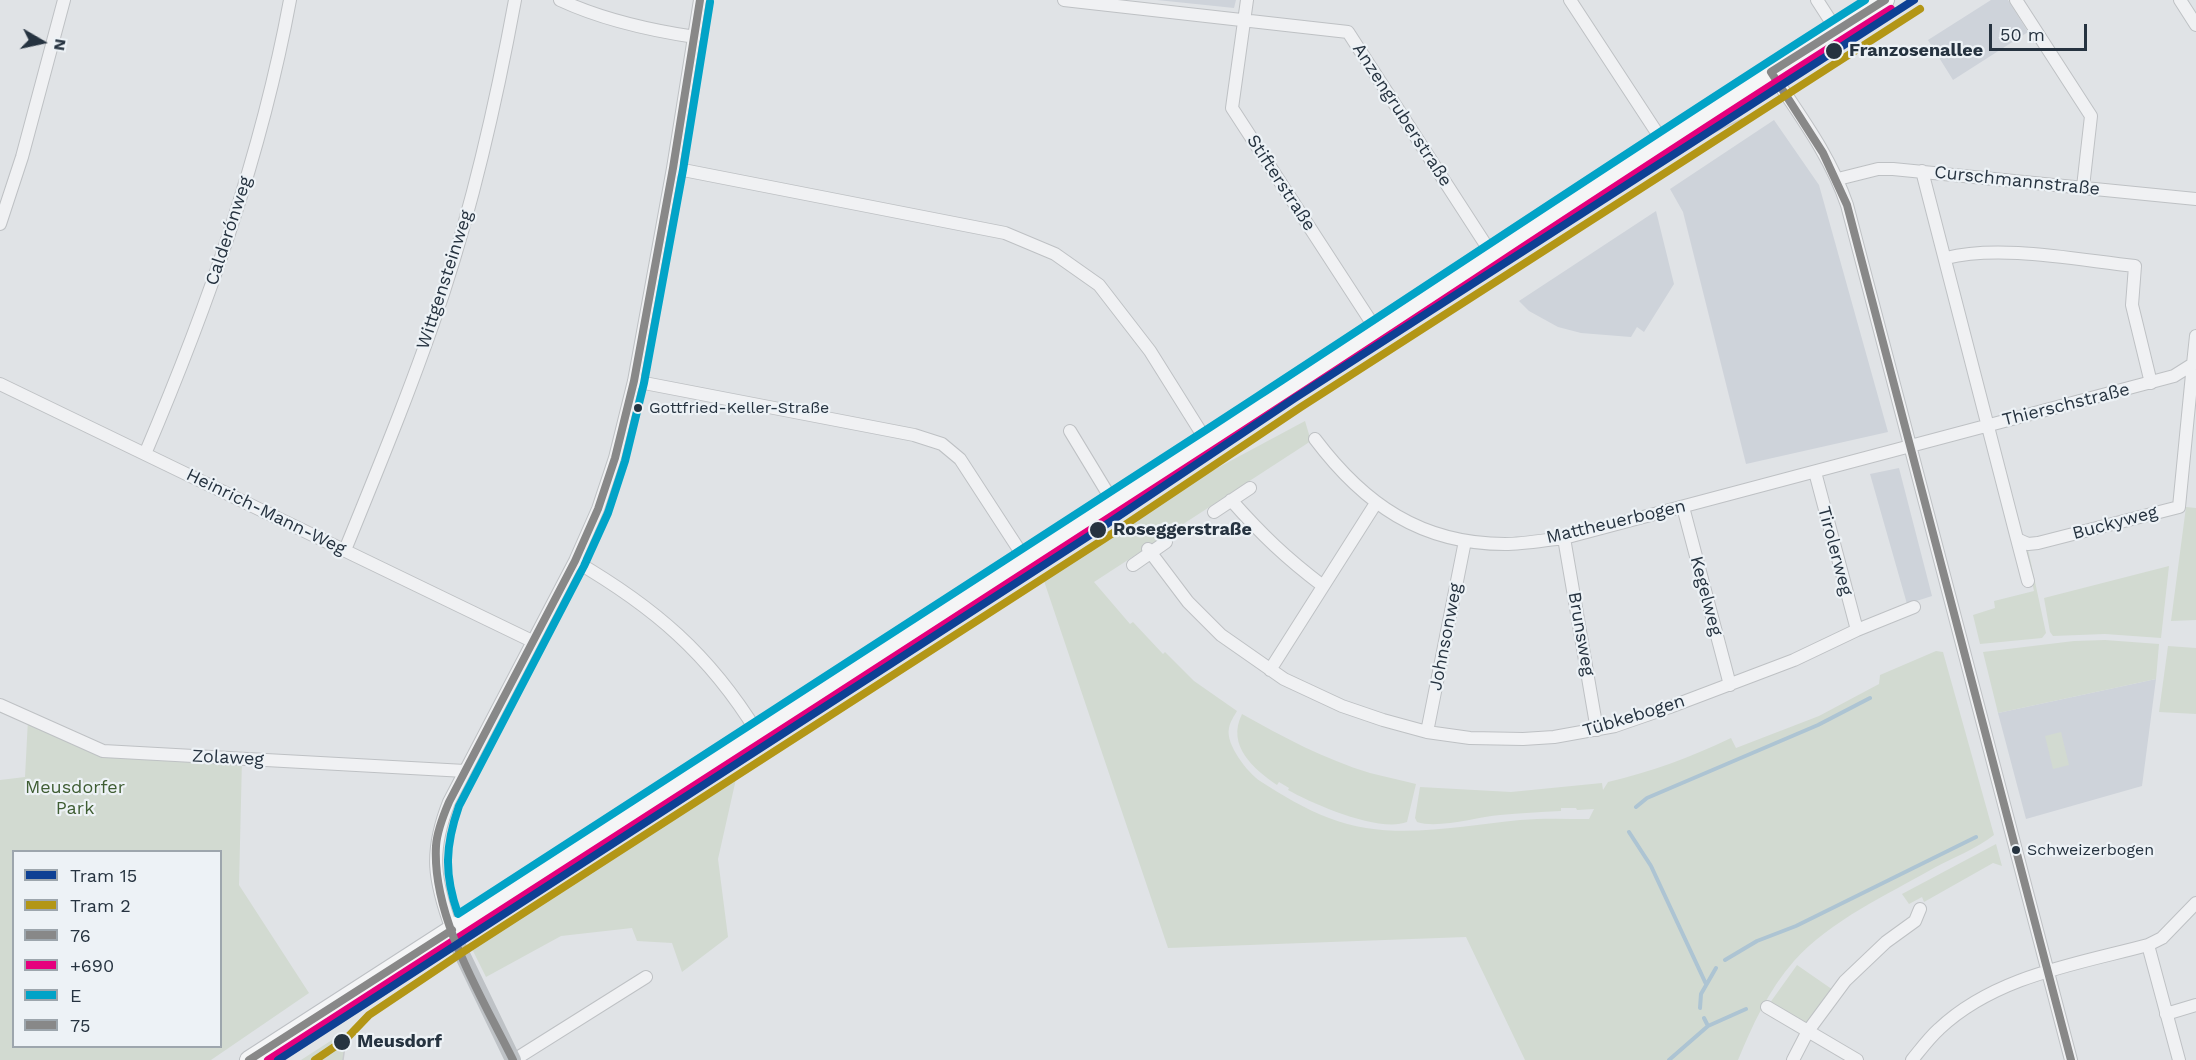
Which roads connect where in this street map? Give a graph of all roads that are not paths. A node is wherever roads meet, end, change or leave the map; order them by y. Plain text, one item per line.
1 (64, 0) edge
2 (290, 0) edge
3 (515, 0) edge
4 (560, 0) edge
5 (700, 0) edge
6 (1064, 0) edge
7 (1247, 0) edge
8 (1570, 0) edge
9 (1817, 0) edge
10 (1885, 0) edge
11 (2016, 0) edge
12 (2182, 1) edge
13 (1243, 22) junction
14 (2196, 25) edge
15 (1837, 31) junction
16 (695, 37) junction
17 (1771, 72) junction
18 (1663, 141) junction
19 (673, 168) junction
20 (1922, 171) junction
21 (1838, 179) junction
22 (2083, 187) junction
23 (2196, 199) edge
24 (0, 224) edge
25 (1493, 256) junction
26 (1946, 258) junction
27 (1377, 331) junction
28 (2196, 336) edge
29 (2193, 364) junction
30 (634, 381) junction
31 (2151, 383) junction
32 (0, 384) edge
33 (1988, 425) junction
34 (1070, 431) dead end
35 (1315, 439) dead end
36 (1207, 442) junction
37 (1910, 447) junction
38 (146, 454) junction
39 (1815, 472) junction
40 (1250, 488) dead end
41 (1231, 500) junction
42 (1113, 502) junction
43 (1376, 503) junction
44 (1683, 507) junction
45 (1214, 512) dead end
46 (1564, 538) junction
47 (2017, 539) junction
48 (1465, 541) junction
49 (1166, 542) dead end
50 (345, 550) junction
51 (1149, 551) junction
52 (1025, 559) junction
53 (575, 561) junction
54 (1133, 565) dead end
55 (2028, 581) dead end
56 (1323, 586) junction
57 (1914, 607) dead end
58 (1857, 630) junction
59 (532, 641) junction
60 (1270, 670) junction
61 (1730, 685) junction
62 (0, 705) edge
63 (1597, 730) junction
64 (757, 732) junction
65 (1427, 732) junction
66 (465, 771) junction
67 (2196, 903) edge
68 (1920, 909) dead end
69 (452, 930) junction
70 (2148, 945) junction
71 (2049, 971) junction
72 (646, 977) dead end
73 (2196, 1005) edge
74 (1767, 1007) dead end
75 (2166, 1014) junction
76 (1808, 1031) junction
77 (249, 1060) edge
78 (514, 1060) edge
79 (1793, 1060) edge
80 (1857, 1060) edge
81 (1912, 1060) edge
82 (2071, 1060) edge
83 (2179, 1060) edge

1 - 24 street
2 - 38 street, Calderónweg
3 - 50 street, Wittgensteinweg
4 - 16 street
5 - 16 street
6 - 13 street
7 - 13 street, Stifterstraße
8 - 18 street
9 - 15 street
10 - 15 main road
11 - 22 street
12 - 14 street
13 - 25 street, Anzengruberstraße
13 - 27 street, Stifterstraße
15 - 17 main road
16 - 19 street
17 - 18 main road
17 - 21 street
18 - 25 main road
19 - 30 street
19 - 36 street
20 - 21 street, Curschmannstraße
20 - 22 street, Curschmannstraße
20 - 26 street
21 - 37 street
22 - 23 street, Curschmannstraße
25 - 27 main road
26 - 31 street
26 - 33 street
27 - 36 main road
28 - 29 street
29 - 31 street, Thierschstraße
29 - 47 street, Buckyweg
30 - 52 street
30 - 53 street
31 - 33 street, Thierschstraße
32 - 38 street, Heinrich-Mann-Weg
33 - 37 street, Thierschstraße
33 - 47 street
34 - 42 street
35 - 43 street, Mattheuerbogen
36 - 42 main road
37 - 39 street, Mattheuerbogen
37 - 71 street
38 - 50 street, Heinrich-Mann-Weg
39 - 44 street, Mattheuerbogen
39 - 58 street, Tirolerweg
40 - 41 street
41 - 45 street
41 - 56 street
42 - 52 main road
43 - 48 street, Mattheuerbogen
43 - 56 street
44 - 46 street, Mattheuerbogen
44 - 61 street, Kegelweg
46 - 48 street, Mattheuerbogen
46 - 63 street, Brunsweg
47 - 55 street
48 - 65 street, Johnsonweg
49 - 51 street
50 - 59 street, Heinrich-Mann-Weg
51 - 54 street
51 - 60 street, Tübkebogen
52 - 64 main road
53 - 59 street
53 - 64 street
56 - 60 street
57 - 58 street, Tübkebogen
58 - 61 street, Tübkebogen
59 - 66 street
60 - 65 street, Tübkebogen
61 - 63 street, Tübkebogen
62 - 66 street, Zolaweg
63 - 65 street, Tübkebogen
64 - 69 main road
66 - 69 street
67 - 70 street
68 - 76 street
69 - 77 main road
69 - 78 street
70 - 71 street
70 - 75 street
71 - 81 street
71 - 82 street
72 - 78 street
73 - 75 street
74 - 76 street
75 - 83 street
76 - 79 street
76 - 80 street

